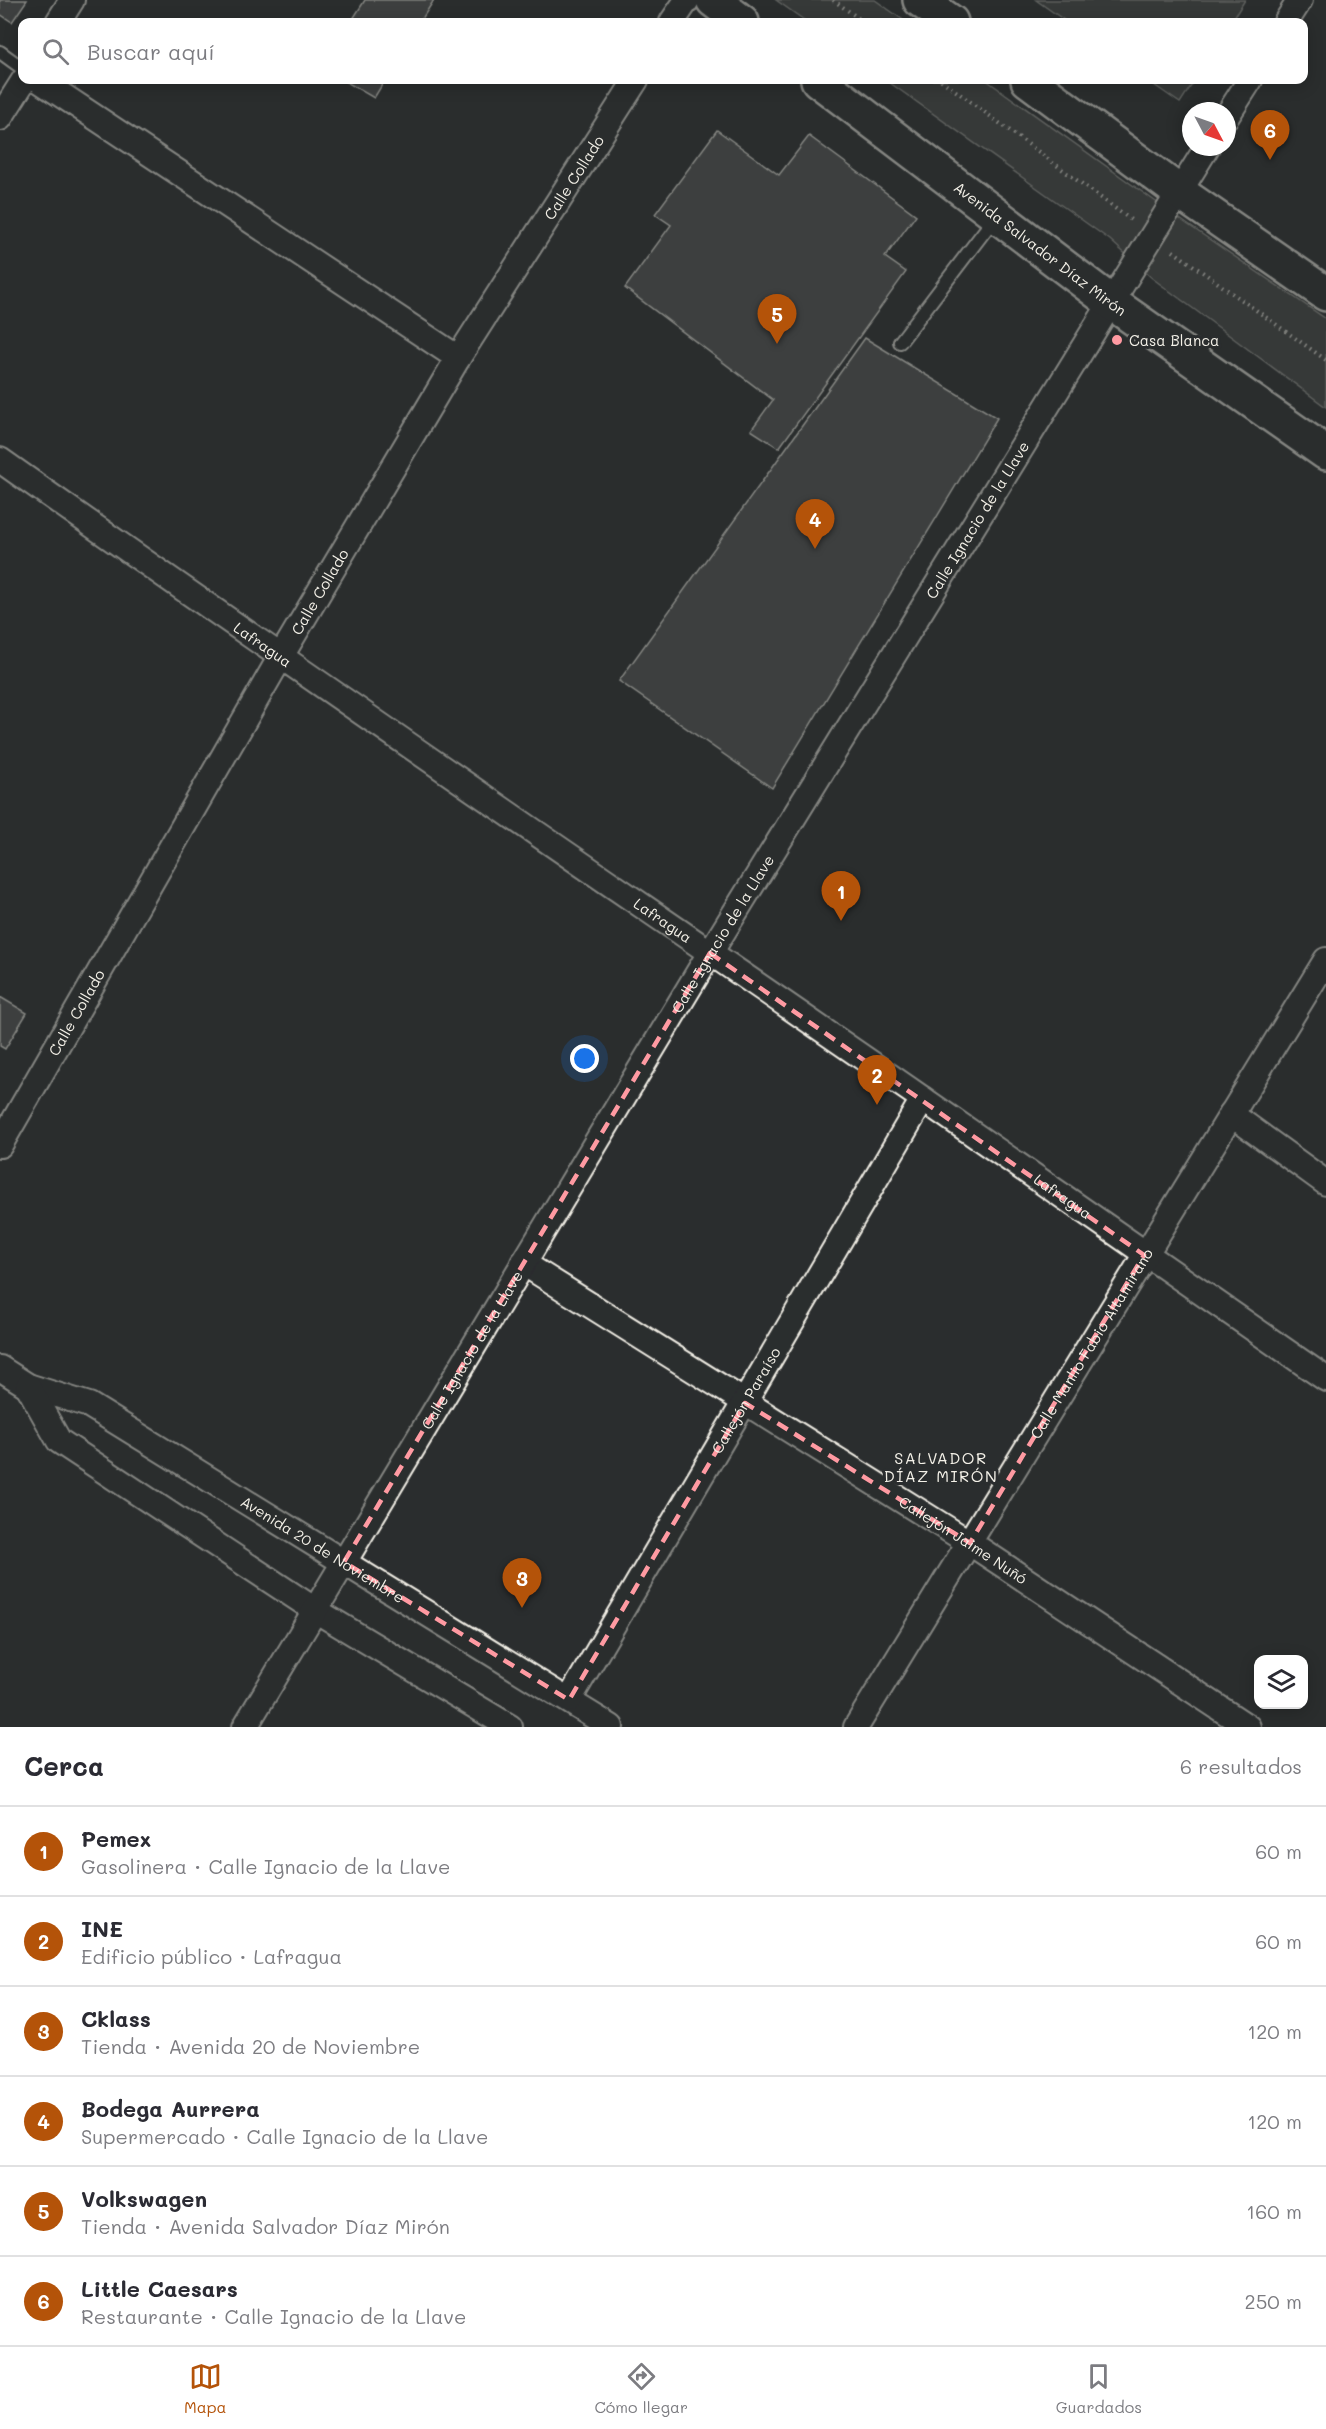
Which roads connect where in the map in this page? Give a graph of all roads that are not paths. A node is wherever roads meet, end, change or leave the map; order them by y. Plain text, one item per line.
1 (72, 0) edge
2 (687, 0) edge
3 (712, 0) edge
4 (921, 0) edge
5 (1300, 0) edge
6 (61, 18) edge
7 (675, 18) edge
8 (737, 18) edge
9 (946, 18) edge
10 (1289, 18) edge
11 (0, 52) edge
12 (18, 65) edge
13 (21, 84) edge
14 (45, 84) edge
15 (633, 84) edge
16 (823, 84) edge
17 (1033, 84) edge
18 (1247, 84) edge
19 (1236, 102) edge
20 (0, 118) edge
21 (1202, 156) edge
22 (1179, 192) junction
23 (997, 215) junction
24 (1326, 294) edge
25 (1112, 303) junction
26 (900, 342) dead end
27 (458, 358) junction
28 (1326, 453) edge
29 (0, 460) edge
30 (280, 658) junction
31 (710, 953) junction
32 (1326, 960) edge
33 (923, 1099) junction
34 (1231, 1114) junction
35 (0, 1145) edge
36 (1326, 1182) edge
37 (1144, 1255) junction
38 (523, 1263) junction
39 (0, 1368) edge
40 (1326, 1379) edge
41 (28, 1386) junction
42 (745, 1403) junction
43 (970, 1543) junction
44 (344, 1562) junction
45 (315, 1610) junction
46 (568, 1700) junction
47 (245, 1727) edge
48 (510, 1727) edge
49 (611, 1727) edge
50 (856, 1727) edge
51 (1248, 1727) edge

1 - 6 street
2 - 7 street
3 - 8 main road
4 - 9 main road
5 - 10 street
11 - 12 lane
13 - 20 street
14 - 27 street
15 - 27 street, Calle Collado
16 - 23 main road, Avenida Salvador Díaz Mirón
17 - 22 main road
18 - 19 street
21 - 22 street, Calle Ignacio de la Llave
22 - 24 main road
22 - 25 street, Calle Ignacio de la Llave
23 - 25 main road, Avenida Salvador Díaz Mirón
23 - 26 lane
25 - 28 main road, Avenida Salvador Díaz Mirón
25 - 31 street, Calle Ignacio de la Llave
27 - 30 street, Calle Collado
29 - 30 street, Lafragua
30 - 31 street, Lafragua
30 - 35 street, Calle Collado
31 - 33 street, Lafragua
31 - 38 street, Calle Ignacio de la Llave
32 - 34 street, Calle Manlio Fabio Altamirano
33 - 37 street, Lafragua
33 - 42 street, Callejón Paraíso
34 - 36 street
34 - 37 street, Calle Manlio Fabio Altamirano
37 - 40 street, Lafragua
37 - 43 street, Calle Manlio Fabio Altamirano
38 - 42 street, Callejón Jaime Nuñó
38 - 44 street, Calle Ignacio de la Llave
39 - 41 street, Avenida 20 de Noviembre
41 - 44 street, Avenida 20 de Noviembre
41 - 45 street, Avenida 20 de Noviembre
42 - 43 street, Callejón Jaime Nuñó
42 - 46 street, Callejón Paraíso
43 - 50 street, Calle Manlio Fabio Altamirano
43 - 51 street, Callejón Jaime Nuñó
44 - 45 street, Calle Ignacio de la Llave
44 - 46 street, Avenida 20 de Noviembre
45 - 47 street, Calle Ignacio de la Llave
45 - 48 street, Avenida 20 de Noviembre
46 - 49 street, Avenida 20 de Noviembre

